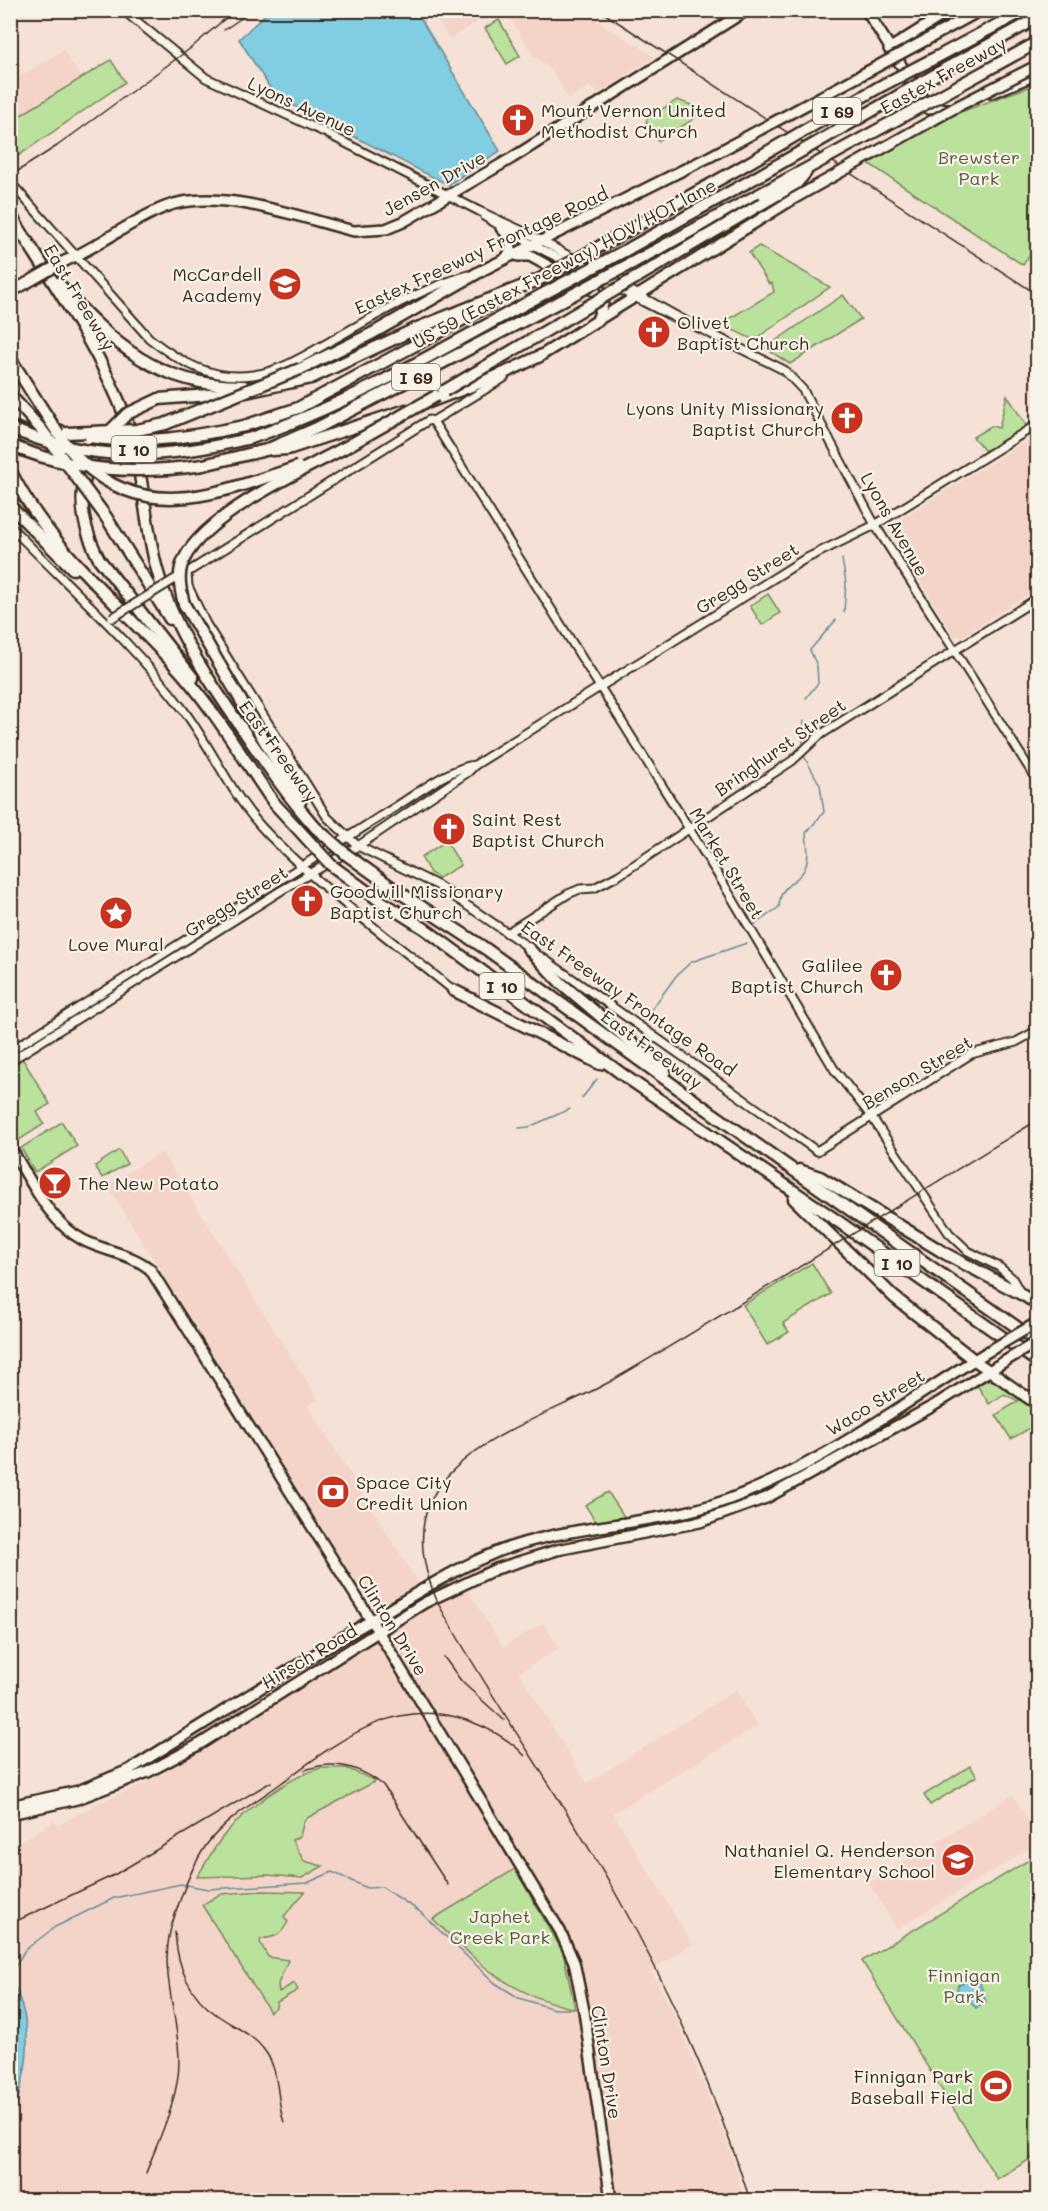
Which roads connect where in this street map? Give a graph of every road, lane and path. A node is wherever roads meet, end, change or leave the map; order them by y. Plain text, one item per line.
1 (123, 10) edge
2 (747, 10) edge
3 (866, 10) edge
4 (951, 10) edge
5 (981, 10) edge
6 (1025, 10) edge
7 (1038, 18) edge
8 (1038, 42) edge
9 (889, 49) junction
10 (1038, 65) edge
11 (1036, 75) edge
12 (810, 167) junction
13 (10, 182) edge
14 (449, 195) junction
15 (479, 211) junction
16 (10, 214) edge
17 (501, 228) junction
18 (544, 242) junction
19 (535, 246) junction
20 (78, 255) junction
21 (514, 256) junction
22 (37, 258) junction
23 (501, 262) junction
24 (481, 271) junction
25 (538, 280) junction
26 (14, 290) edge
27 (637, 296) junction
28 (596, 322) junction
29 (540, 356) junction
30 (10, 358) edge
31 (293, 384) junction
32 (10, 395) edge
33 (10, 413) edge
34 (433, 421) junction
35 (1038, 424) edge
36 (10, 428) edge
37 (67, 433) junction
38 (10, 445) edge
39 (266, 450) junction
40 (327, 457) junction
41 (10, 470) edge
42 (10, 506) edge
43 (875, 525) junction
44 (10, 526) edge
45 (186, 573) junction
46 (1038, 598) edge
47 (105, 622) junction
48 (954, 650) junction
49 (192, 655) junction
50 (599, 687) junction
51 (201, 700) junction
52 (235, 747) junction
53 (475, 765) junction
54 (1038, 782) edge
55 (290, 794) junction
56 (689, 829) junction
57 (347, 838) junction
58 (358, 846) junction
59 (303, 866) junction
60 (311, 873) junction
61 (507, 933) junction
62 (528, 948) junction
63 (453, 990) joint
64 (1038, 1030) edge
65 (10, 1050) edge
66 (10, 1061) edge
67 (626, 1077) junction
68 (705, 1108) junction
69 (871, 1116) junction
70 (10, 1147) edge
71 (817, 1151) joint
72 (755, 1165) junction
73 (787, 1166) junction
74 (1021, 1294) junction
75 (1038, 1305) edge
76 (1038, 1322) edge
77 (1038, 1342) edge
78 (974, 1360) junction
79 (1038, 1362) edge
80 (993, 1368) junction
81 (1026, 1396) joint
82 (1038, 1402) edge
83 (724, 1501) joint
84 (733, 1512) joint
85 (371, 1620) junction
86 (379, 1633) junction
87 (10, 1806) edge
88 (10, 1814) edge
89 (611, 2200) edge

1 - 14 street, Lyons Avenue
2 - 14 main road, Jensen Drive
3 - 9 main road
4 - 9 main road
5 - 18 main road, Eastex Freeway Frontage Road, bridge
6 - 25 highway, Eastex Freeway / I 69, bridge
7 - 36 highway, US 59 (Eastex Freeway) HOV/HOT lane, bridge
8 - 12 highway, Eastex Freeway / I 69, bridge
9 - 11 main road
10 - 27 main road, bridge
12 - 39 highway, Eastex Freeway / I 69, bridge
12 - 40 highway, bridge
13 - 20 street
14 - 15 street, Lyons Avenue
14 - 20 main road, Jensen Drive
15 - 17 street, Lyons Avenue
15 - 18 street, Lyons Avenue
16 - 22 highway, East Freeway / I 10
17 - 19 street, Lyons Avenue
17 - 23 main road
18 - 19 main road, Eastex Freeway Frontage Road
18 - 27 street, Lyons Avenue
19 - 21 main road, Eastex Freeway Frontage Road
19 - 27 street, Lyons Avenue
20 - 24 street, Eastex Freeway Frontage Road
20 - 26 main road, Jensen Drive, bridge
21 - 23 main road, Eastex Freeway Frontage Road
21 - 28 main road
22 - 31 highway
22 - 49 highway, East Freeway / I 10
23 - 24 main road, Eastex Freeway Frontage Road
24 - 37 highway, bridge
25 - 31 highway
25 - 37 highway, Eastex Freeway / I 69, bridge
27 - 28 main road
27 - 43 street, Lyons Avenue
28 - 29 main road
29 - 34 street
29 - 39 highway
30 - 40 highway, bridge
31 - 52 highway, bridge
32 - 49 highway, bridge
33 - 37 highway, Eastex Freeway / I 69, bridge
34 - 45 street
34 - 50 street, Market Street
35 - 43 street, Gregg Street
38 - 39 highway, Eastex Freeway / I 69, bridge
40 - 55 highway, bridge
41 - 51 highway, East Freeway / I 10
42 - 51 highway
43 - 48 street, Lyons Avenue
43 - 50 street, Gregg Street
44 - 47 street
45 - 47 street, bridge
45 - 57 street, East Freeway Frontage Road
46 - 48 street, Bringhurst Street
47 - 59 street
48 - 54 street, Lyons Avenue
48 - 56 street, Bringhurst Street
49 - 55 highway, East Freeway / I 10
50 - 53 street, Gregg Street
50 - 56 street, Market Street
51 - 52 highway, East Freeway / I 10
52 - 67 highway, East Freeway / I 10, bridge
53 - 57 street, Gregg Street
53 - 58 street, Gregg Street
55 - 68 highway, East Freeway / I 10, bridge
56 - 61 street, Bringhurst Street
56 - 69 street, Market Street
57 - 58 street, East Freeway Frontage Road
57 - 59 street, Gregg Street
58 - 60 street, Gregg Street
58 - 61 street, East Freeway Frontage Road
59 - 60 street
59 - 65 street, Gregg Street
60 - 63 street
60 - 66 street, Gregg Street
61 - 62 street, East Freeway Frontage Road
62 - 68 highway
62 - 71 street, East Freeway Frontage Road
63 - 67 highway
64 - 69 street, Benson Street
67 - 72 highway, East Freeway / I 10
68 - 73 highway, East Freeway / I 10
69 - 71 street, Benson Street
69 - 74 street, Market Street
70 - 85 main road, Clinton Drive
72 - 78 highway
72 - 79 highway, East Freeway / I 10
73 - 74 highway
73 - 77 highway, East Freeway / I 10
74 - 75 main road
76 - 78 main road, Waco Street, bridge
77 - 80 main road, Waco Street, bridge
78 - 80 main road
78 - 83 main road, Waco Street
80 - 81 main road
80 - 84 main road, Waco Street
81 - 82 highway
83 - 85 main road, Hirsch Road
84 - 86 main road, Hirsch Road
85 - 86 main road, Clinton Drive
85 - 87 main road, Hirsch Road
86 - 88 main road, Hirsch Road
86 - 89 main road, Clinton Drive

